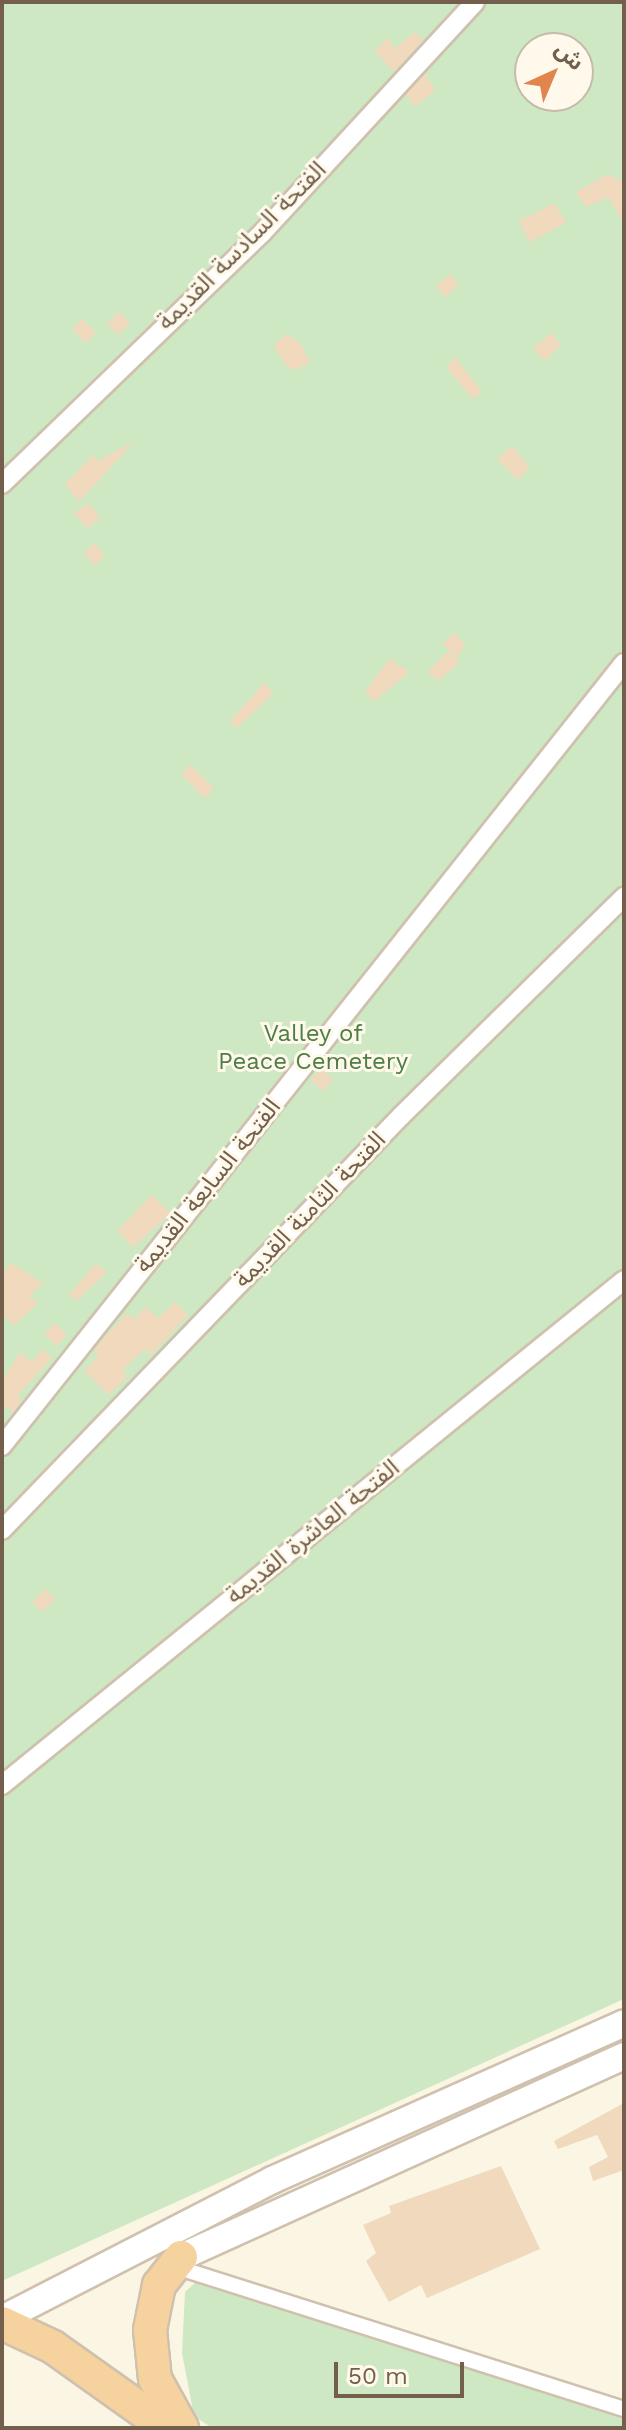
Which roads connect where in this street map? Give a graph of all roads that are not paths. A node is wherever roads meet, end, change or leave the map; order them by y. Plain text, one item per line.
1 (475, 2) edge
2 (2, 484) edge
3 (624, 663) edge
4 (624, 897) edge
5 (624, 1280) edge
6 (2, 1446) edge
7 (2, 1530) edge
8 (2, 1785) edge
9 (624, 2023) edge
10 (624, 2056) edge
11 (177, 2262) junction
12 (2, 2321) edge
13 (624, 2409) edge
14 (167, 2428) edge
15 (182, 2428) edge

1 - 2 street, الفتحة السادسة القديمة
3 - 6 street, الفتحة السابعة القديمة
4 - 7 street, الفتحة الثامنة القديمة
5 - 8 street, الفتحة العاشرة القديمة
9 - 12 main road
10 - 11 main road
11 - 13 street
11 - 15 highway
12 - 14 highway

